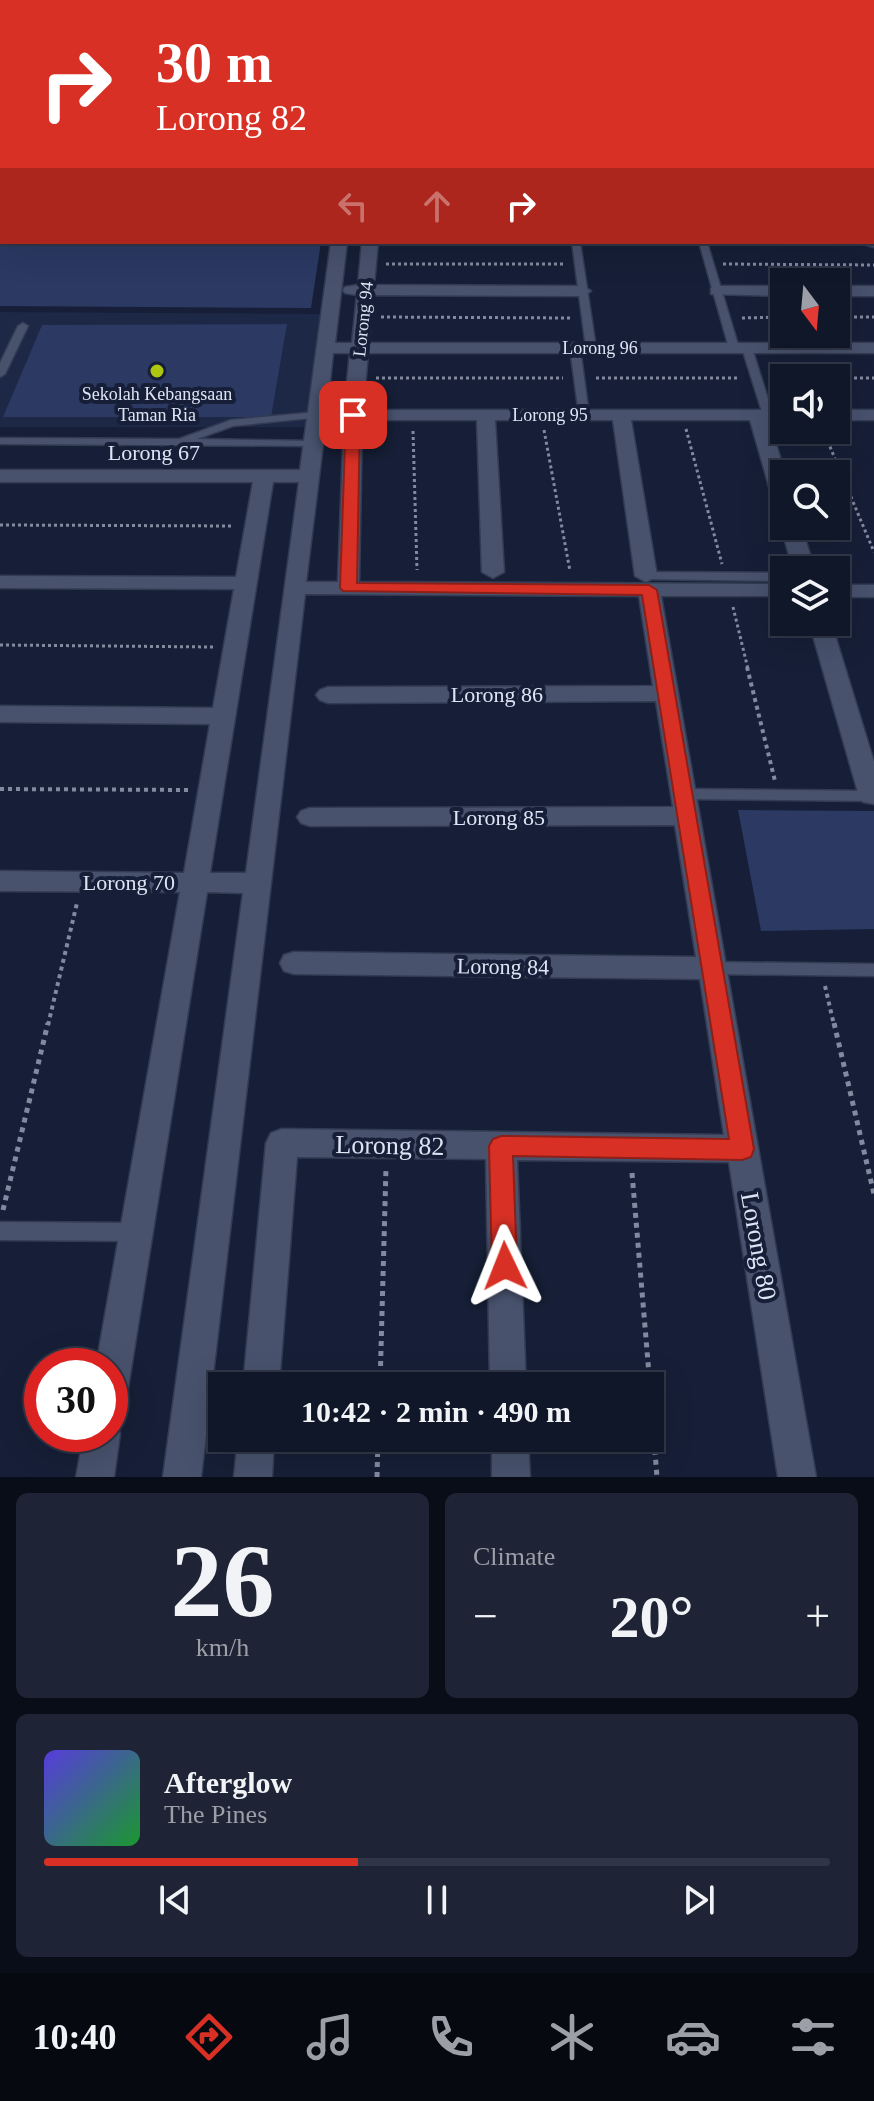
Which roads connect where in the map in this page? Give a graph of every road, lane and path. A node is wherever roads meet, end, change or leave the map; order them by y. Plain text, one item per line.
1 (339, 244) edge
2 (370, 244) edge
3 (576, 244) edge
4 (704, 244) edge
5 (368, 264) junction
6 (579, 264) junction
7 (709, 264) junction
8 (874, 265) edge
9 (332, 290) junction
10 (366, 290) junction
11 (583, 291) junction
12 (717, 291) junction
13 (770, 291) edge
14 (850, 291) edge
15 (874, 291) edge
16 (363, 317) junction
17 (770, 317) edge
18 (850, 317) edge
19 (874, 317) edge
20 (587, 318) junction
21 (725, 318) junction
22 (23, 326) dead end
23 (325, 348) junction
24 (360, 348) junction
25 (583, 348) junction
26 (740, 348) junction
27 (874, 348) edge
28 (0, 374) edge
29 (850, 378) edge
30 (874, 378) edge
31 (317, 415) junction
32 (353, 415) junction
33 (413, 415) junction
34 (486, 415) junction
35 (541, 415) junction
36 (584, 415) junction
37 (621, 415) junction
38 (770, 415) edge
39 (850, 415) edge
40 (874, 415) edge
41 (0, 441) edge
42 (180, 442) junction
43 (313, 443) junction
44 (829, 444) edge
45 (0, 476) edge
46 (264, 476) junction
47 (309, 476) junction
48 (0, 525) edge
49 (256, 526) junction
50 (874, 552) edge
51 (493, 572) dead end
52 (770, 578) edge
53 (0, 582) edge
54 (246, 583) junction
55 (648, 583) junction
56 (295, 588) junction
57 (348, 588) junction
58 (418, 588) junction
59 (573, 589) junction
60 (770, 589) edge
61 (850, 591) edge
62 (874, 591) edge
63 (824, 636) edge
64 (0, 645) edge
65 (235, 647) junction
66 (666, 693) junction
67 (328, 695) dead end
68 (0, 714) edge
69 (224, 716) junction
70 (0, 789) edge
71 (211, 790) junction
72 (873, 796) edge
73 (685, 805) junction
74 (310, 817) dead end
75 (0, 881) edge
76 (82, 881) junction
77 (195, 882) junction
78 (257, 883) junction
79 (294, 963) dead end
80 (712, 968) junction
81 (821, 970) junction
82 (874, 970) edge
83 (501, 1146) junction
84 (387, 1147) junction
85 (630, 1147) junction
86 (742, 1149) junction
87 (874, 1194) edge
88 (0, 1221) edge
89 (0, 1231) edge
90 (136, 1232) junction
91 (117, 1348) edge
92 (262, 1372) edge
93 (380, 1372) edge
94 (508, 1372) edge
95 (649, 1372) edge
96 (99, 1452) edge
97 (255, 1452) edge
98 (378, 1452) edge
99 (510, 1452) edge
100 (655, 1452) edge
101 (95, 1477) edge
102 (182, 1477) edge
103 (253, 1477) edge
104 (377, 1477) edge
105 (511, 1477) edge
106 (657, 1477) edge
107 (797, 1477) edge

1 - 9 street
2 - 5 street, Lorong 94
3 - 6 lane
4 - 7 lane
5 - 6 path
5 - 10 street, Lorong 94
6 - 11 lane
7 - 8 path
7 - 12 lane
9 - 10 street
9 - 23 street
10 - 11 street
10 - 16 street, Lorong 94
11 - 20 lane
12 - 13 street
12 - 21 lane
14 - 15 street
16 - 20 path
16 - 24 street, Lorong 94
17 - 21 path
18 - 19 path
20 - 25 lane
21 - 26 lane
22 - 28 lane
23 - 24 street, Lorong 96
23 - 31 street
24 - 25 street, Lorong 96
24 - 32 street, Lorong 94
25 - 26 street, Lorong 96
25 - 36 lane
26 - 27 street, Lorong 96
26 - 38 lane
29 - 30 path
31 - 32 street, Lorong 95
31 - 42 lane
31 - 43 street
32 - 33 street, Lorong 95
32 - 57 street, Lorong 94
33 - 34 street, Lorong 95
33 - 58 path
34 - 35 street, Lorong 95
34 - 51 street
35 - 36 street, Lorong 95
35 - 59 path
36 - 37 street, Lorong 95
37 - 38 street, Lorong 95
37 - 55 street, Lorong 80
39 - 40 street
41 - 42 lane
42 - 43 lane
43 - 47 street
44 - 50 path
45 - 46 street, Lorong 67
46 - 47 street, Lorong 67
46 - 49 street
47 - 56 street
48 - 49 path
49 - 54 street
52 - 55 lane
53 - 54 street
54 - 65 street
55 - 59 street
55 - 60 street
55 - 66 street, Lorong 80
56 - 57 street
56 - 78 street
57 - 58 street
58 - 59 street
61 - 62 street
63 - 72 street
64 - 65 path
65 - 69 street
66 - 67 street, Lorong 86
66 - 73 street, Lorong 80
68 - 69 street
69 - 71 street
70 - 71 path
71 - 77 street
72 - 73 lane
73 - 74 street, Lorong 85
73 - 80 street, Lorong 80
75 - 76 street, Lorong 70
76 - 77 street, Lorong 70
76 - 88 path
77 - 78 street, Lorong 70
77 - 90 street
78 - 102 street
79 - 80 street, Lorong 84
80 - 81 lane
80 - 86 street, Lorong 80
81 - 82 lane
81 - 87 path
83 - 84 street, Lorong 82
83 - 85 street, Lorong 82
83 - 94 street
84 - 92 street, Lorong 82
84 - 93 path
85 - 86 street, Lorong 82
85 - 95 path
86 - 107 street, Lorong 80
89 - 90 lane
90 - 91 street
96 - 101 street
97 - 103 street
98 - 104 path
99 - 105 street
100 - 106 path

